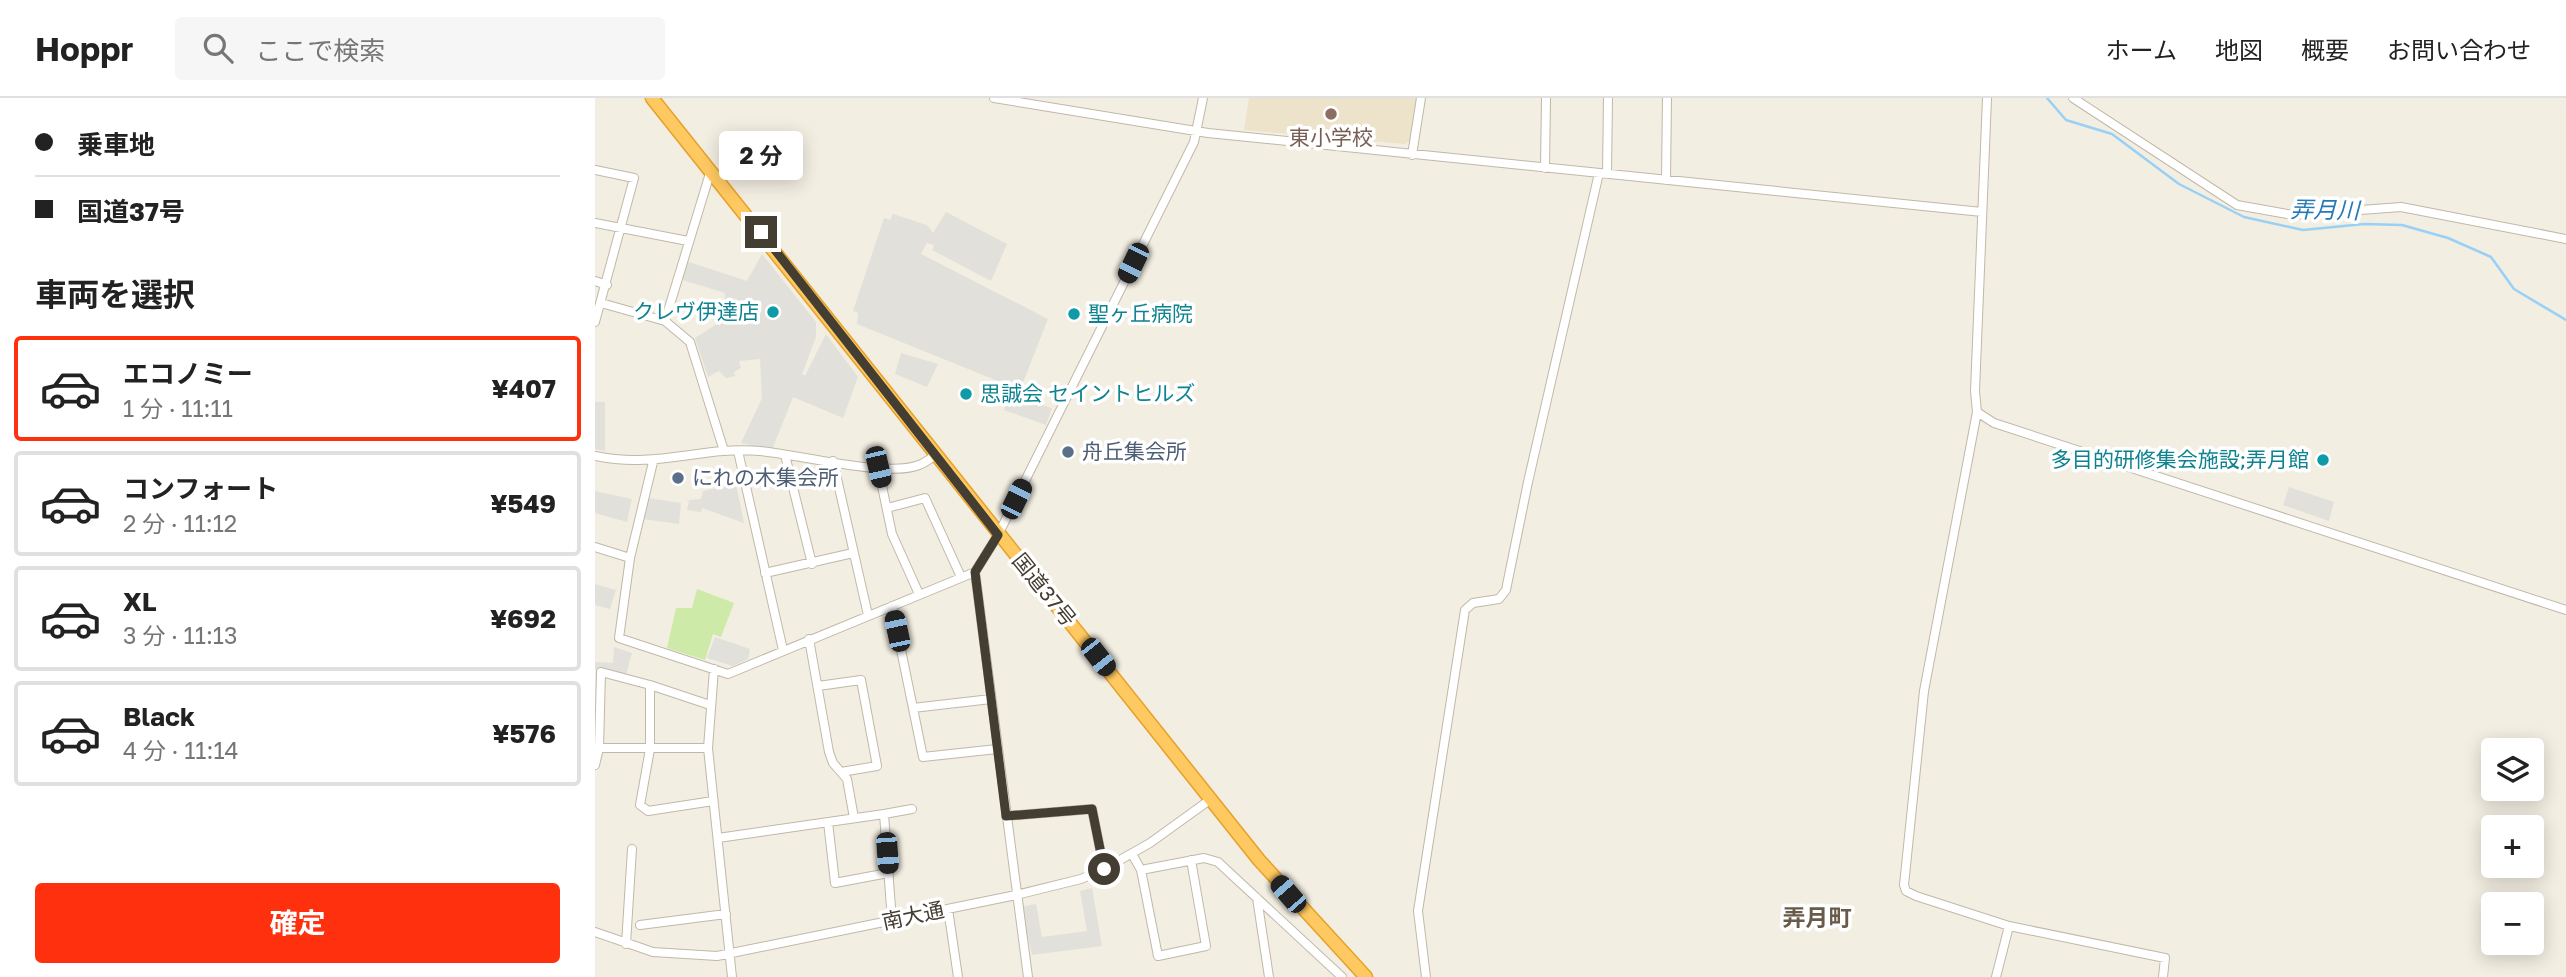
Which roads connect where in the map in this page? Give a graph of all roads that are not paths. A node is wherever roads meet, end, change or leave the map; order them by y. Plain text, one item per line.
1 (652, 98) edge
2 (994, 98) edge
3 (1203, 98) edge
4 (1421, 98) edge
5 (1546, 98) edge
6 (1608, 98) edge
7 (1667, 98) edge
8 (1987, 98) edge
9 (2073, 98) edge
10 (1047, 102) edge
11 (1198, 132) junction
12 (1412, 155) junction
13 (1545, 168) junction
14 (711, 169) junction
15 (595, 170) edge
16 (1603, 174) junction
17 (1666, 180) junction
18 (1982, 212) junction
19 (595, 223) edge
20 (623, 228) junction
21 (2566, 239) edge
22 (688, 241) junction
23 (595, 281) edge
24 (607, 285) junction
25 (601, 303) junction
26 (665, 321) junction
27 (595, 322) edge
28 (1977, 412) junction
29 (725, 451) junction
30 (738, 451) junction
31 (937, 454) junction
32 (785, 455) junction
33 (595, 456) edge
34 (833, 461) junction
35 (653, 462) junction
36 (878, 467) junction
37 (887, 508) junction
38 (998, 535) junction
39 (595, 547) edge
40 (853, 553) junction
41 (630, 558) junction
42 (811, 564) junction
43 (975, 572) junction
44 (765, 573) junction
45 (961, 577) junction
46 (919, 594) junction
47 (892, 606) junction
48 (2566, 610) edge
49 (868, 615) junction
50 (809, 639) junction
51 (783, 650) junction
52 (714, 669) junction
53 (598, 672) edge
54 (650, 685) junction
55 (818, 686) junction
56 (991, 699) junction
57 (710, 705) junction
58 (913, 708) junction
59 (708, 747) junction
60 (597, 748) edge
61 (997, 748) junction
62 (650, 749) junction
63 (595, 765) edge
64 (841, 772) junction
65 (1210, 799) junction
66 (713, 801) junction
67 (912, 809) dead end
68 (884, 814) junction
69 (1006, 816) junction
70 (854, 818) junction
71 (828, 822) junction
72 (718, 838) junction
73 (632, 849) dead end
74 (1132, 855) junction
75 (1191, 860) junction
76 (1104, 869) junction
77 (1141, 870) junction
78 (888, 873) junction
79 (1016, 895) junction
80 (1257, 898) junction
81 (948, 909) junction
82 (726, 914) junction
83 (892, 921) junction
84 (640, 925) dead end
85 (2009, 926) junction
86 (595, 932) edge
87 (626, 944) junction
88 (729, 955) junction
89 (731, 977) edge
90 (958, 977) edge
91 (1028, 977) edge
92 (1269, 977) edge
93 (1342, 977) edge
94 (1366, 977) edge
95 (1426, 977) edge
96 (1996, 977) edge
97 (2163, 977) edge

1 - 14 highway, 国道37号
2 - 10 street
3 - 11 street
4 - 12 street
5 - 13 street
6 - 16 street
7 - 17 street
8 - 18 street
9 - 21 street
10 - 11 street
11 - 12 street
11 - 38 street
12 - 13 street
13 - 16 street
14 - 22 street
14 - 31 highway, 国道37号
15 - 20 street
16 - 17 street
16 - 95 street
17 - 18 street
18 - 28 street
19 - 20 street
20 - 22 street
20 - 24 street
22 - 26 street
23 - 24 street
24 - 25 street
25 - 26 street
25 - 27 street
26 - 29 street
28 - 48 street
28 - 85 street
29 - 30 street
29 - 35 street
30 - 32 street
30 - 44 street
31 - 36 street
31 - 38 highway, 国道37号
32 - 34 street
32 - 42 street
33 - 35 street
34 - 36 street
34 - 40 street
35 - 41 street
36 - 37 street
37 - 45 street
37 - 46 street
38 - 43 street
38 - 65 highway, 国道37号
39 - 41 street
40 - 42 street
40 - 49 street
41 - 52 street
42 - 44 street
43 - 45 street
43 - 56 street
44 - 51 street
45 - 46 street
46 - 47 street
47 - 49 street
47 - 58 street
49 - 50 street
50 - 51 street
50 - 55 street
51 - 52 street
52 - 57 street
53 - 54 street
53 - 60 street
54 - 57 street
54 - 62 street
55 - 64 street
55 - 64 street
56 - 58 street
56 - 61 street
57 - 59 street
58 - 61 street
59 - 62 street
59 - 66 street
60 - 62 street
60 - 63 street
61 - 69 street
62 - 66 street
64 - 70 street
65 - 74 street, 南大通
65 - 94 highway, 国道37号
66 - 72 street
67 - 68 street
68 - 70 street
68 - 78 street
69 - 76 street
69 - 79 street
70 - 71 street
71 - 72 street
71 - 78 street
72 - 82 street
73 - 87 street
74 - 76 street, 南大通
74 - 77 street
75 - 77 street
75 - 77 street
75 - 80 street
76 - 79 street, 南大通
78 - 83 street
79 - 81 street, 南大通
79 - 91 street
80 - 92 street
80 - 93 street
81 - 83 street, 南大通
81 - 90 street
82 - 84 street
82 - 88 street
83 - 88 street, 南大通
85 - 96 street
85 - 97 street
86 - 87 street, 南大通
87 - 88 street, 南大通
88 - 89 street

